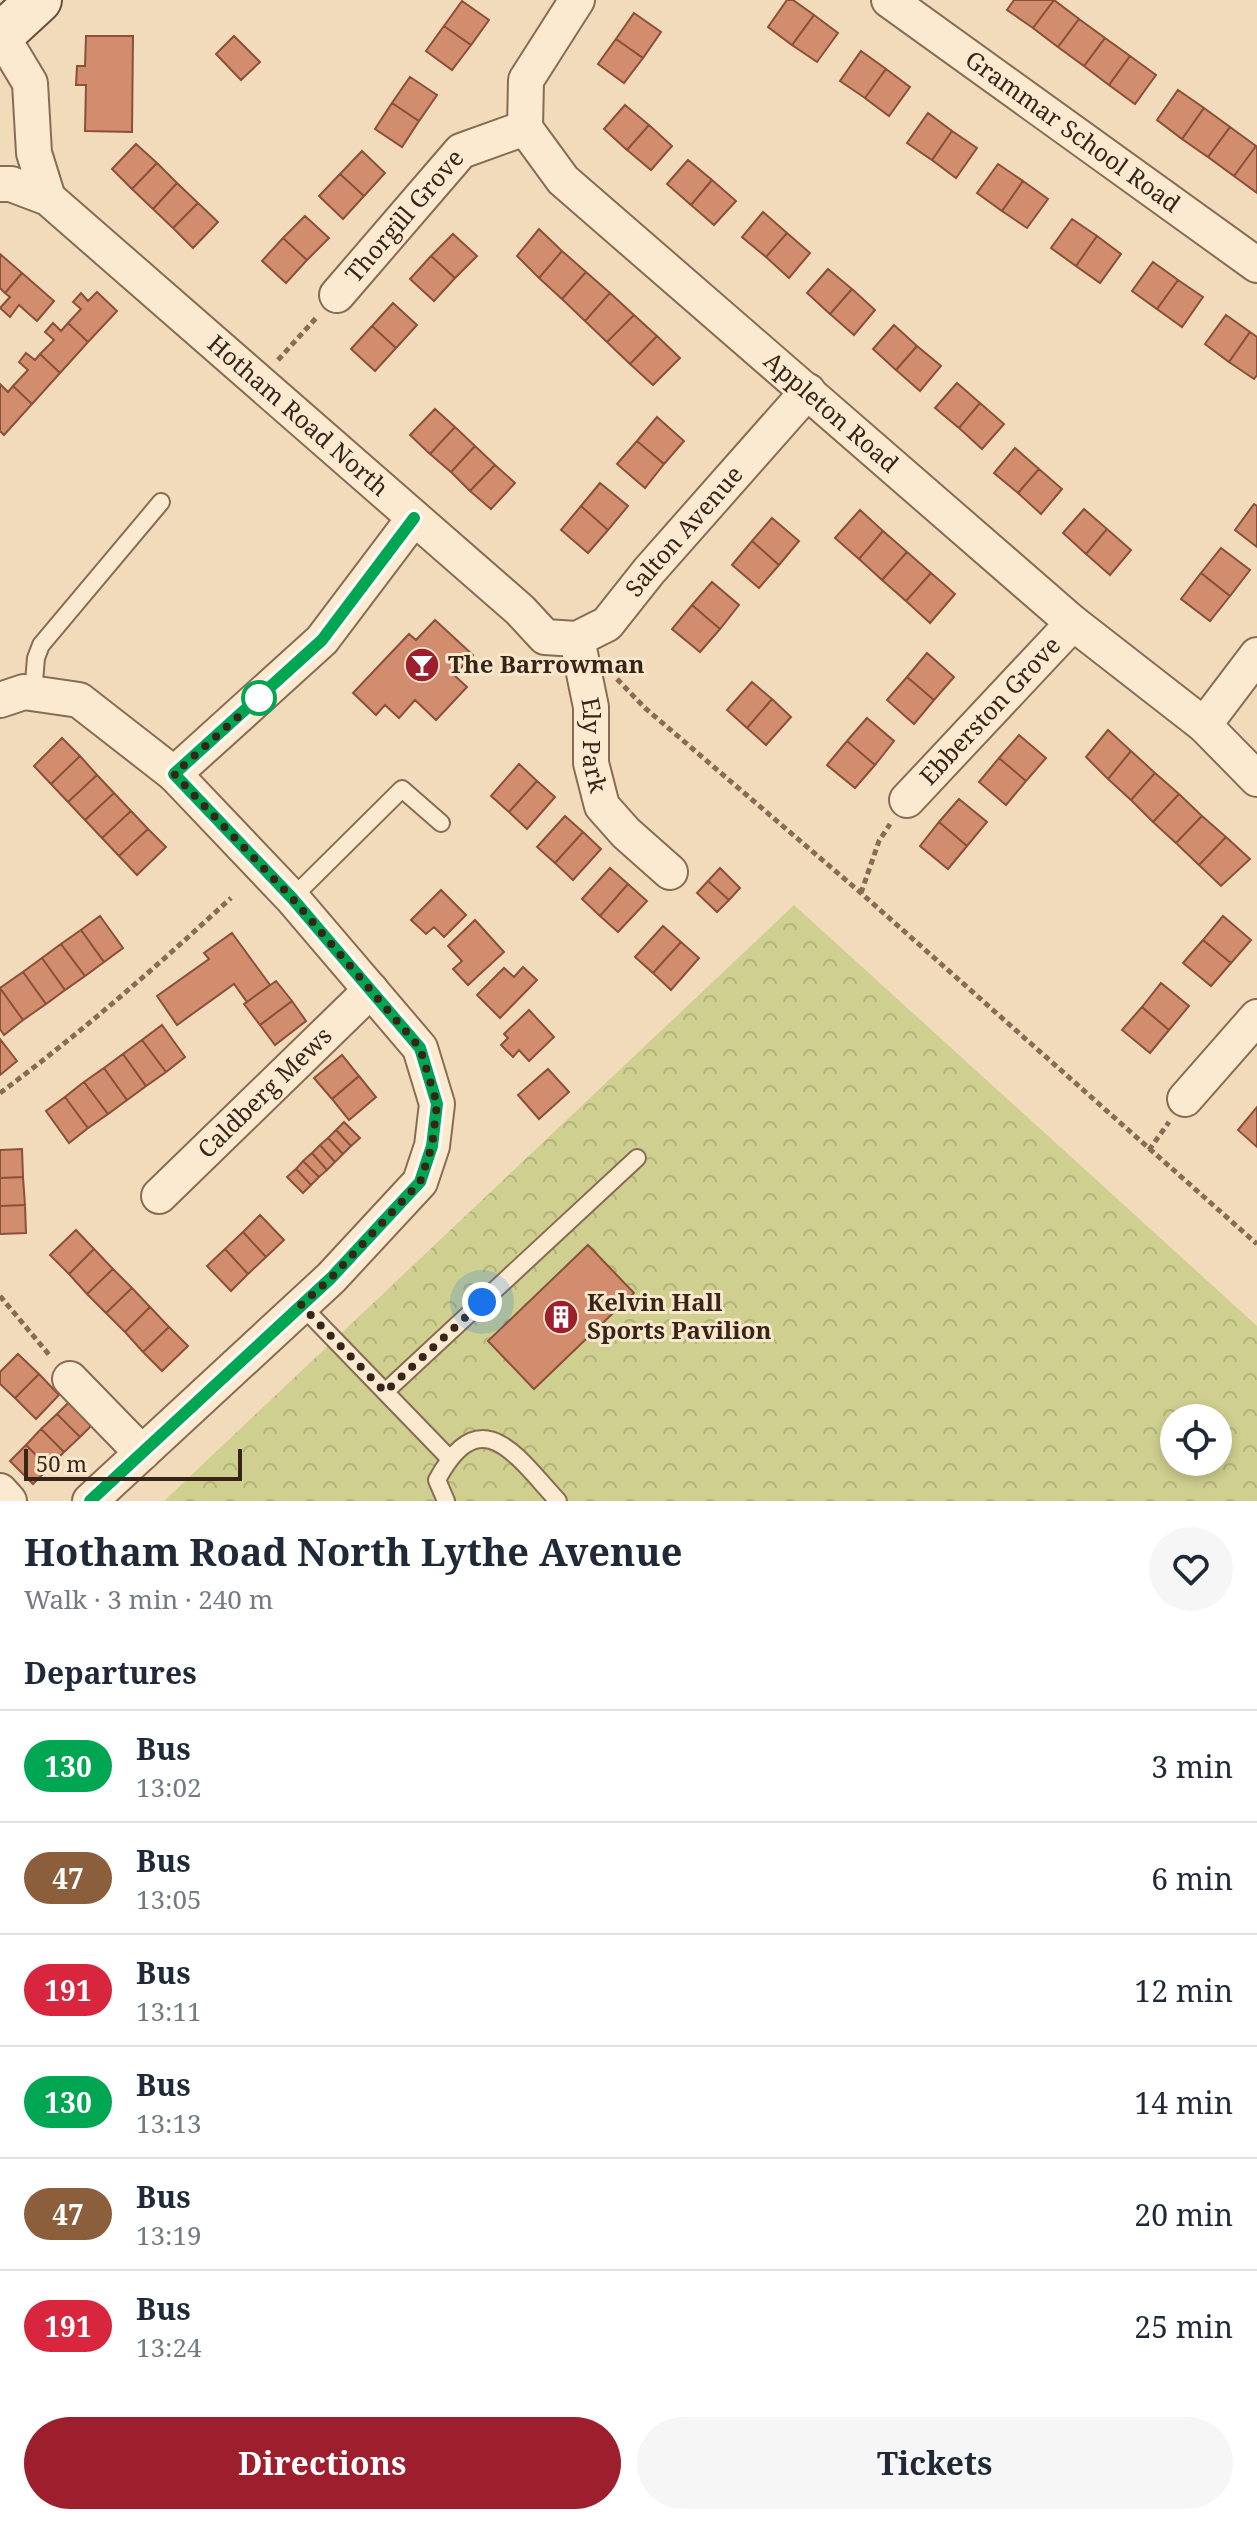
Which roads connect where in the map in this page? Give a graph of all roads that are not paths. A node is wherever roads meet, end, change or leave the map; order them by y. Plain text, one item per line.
1 (39, 0) edge
2 (577, 0) edge
3 (889, 0) edge
4 (0, 35) edge
5 (525, 128) junction
6 (0, 184) edge
7 (48, 198) junction
8 (1257, 265) edge
9 (337, 295) road end
10 (808, 391) junction
11 (161, 502) dead end
12 (414, 518) junction
13 (1073, 623) junction
14 (561, 638) junction
15 (1257, 655) edge
16 (16, 697) edge
17 (1204, 725) junction
18 (174, 774) junction
19 (1257, 779) edge
20 (907, 800) road end
21 (441, 823) dead end
22 (670, 872) dead end
23 (292, 898) junction
24 (371, 990) junction
25 (1257, 1017) edge
26 (1185, 1099) dead end
27 (637, 1158) dead end
28 (159, 1196) dead end
29 (301, 1305) junction
30 (70, 1379) road end
31 (385, 1392) junction
32 (142, 1453) junction
33 (449, 1458) junction
34 (0, 1491) edge
35 (9, 1501) edge
36 (90, 1501) edge
37 (446, 1501) edge
38 (558, 1501) edge

1 - 4 street
2 - 5 street
3 - 8 street, Grammar School Road
4 - 7 street
5 - 9 street, Thorgill Grove
5 - 10 street, Appleton Road
6 - 7 street, Hotham Road North
7 - 12 street, Hotham Road North
10 - 13 street, Appleton Road
10 - 14 street, Salton Avenue
11 - 16 lane
12 - 14 street, Hotham Road North
12 - 18 street
13 - 17 street, Appleton Road
13 - 20 street, Ebberston Grove
14 - 22 street, Ely Park
15 - 17 street
16 - 18 street
17 - 19 street, Appleton Road
18 - 23 street
21 - 23 lane
23 - 24 street
24 - 28 street, Caldberg Mews
24 - 29 street
25 - 26 street
27 - 31 lane
29 - 31 lane
29 - 32 street
30 - 32 street
31 - 33 lane
32 - 36 street
33 - 37 lane
33 - 38 lane
34 - 35 street

